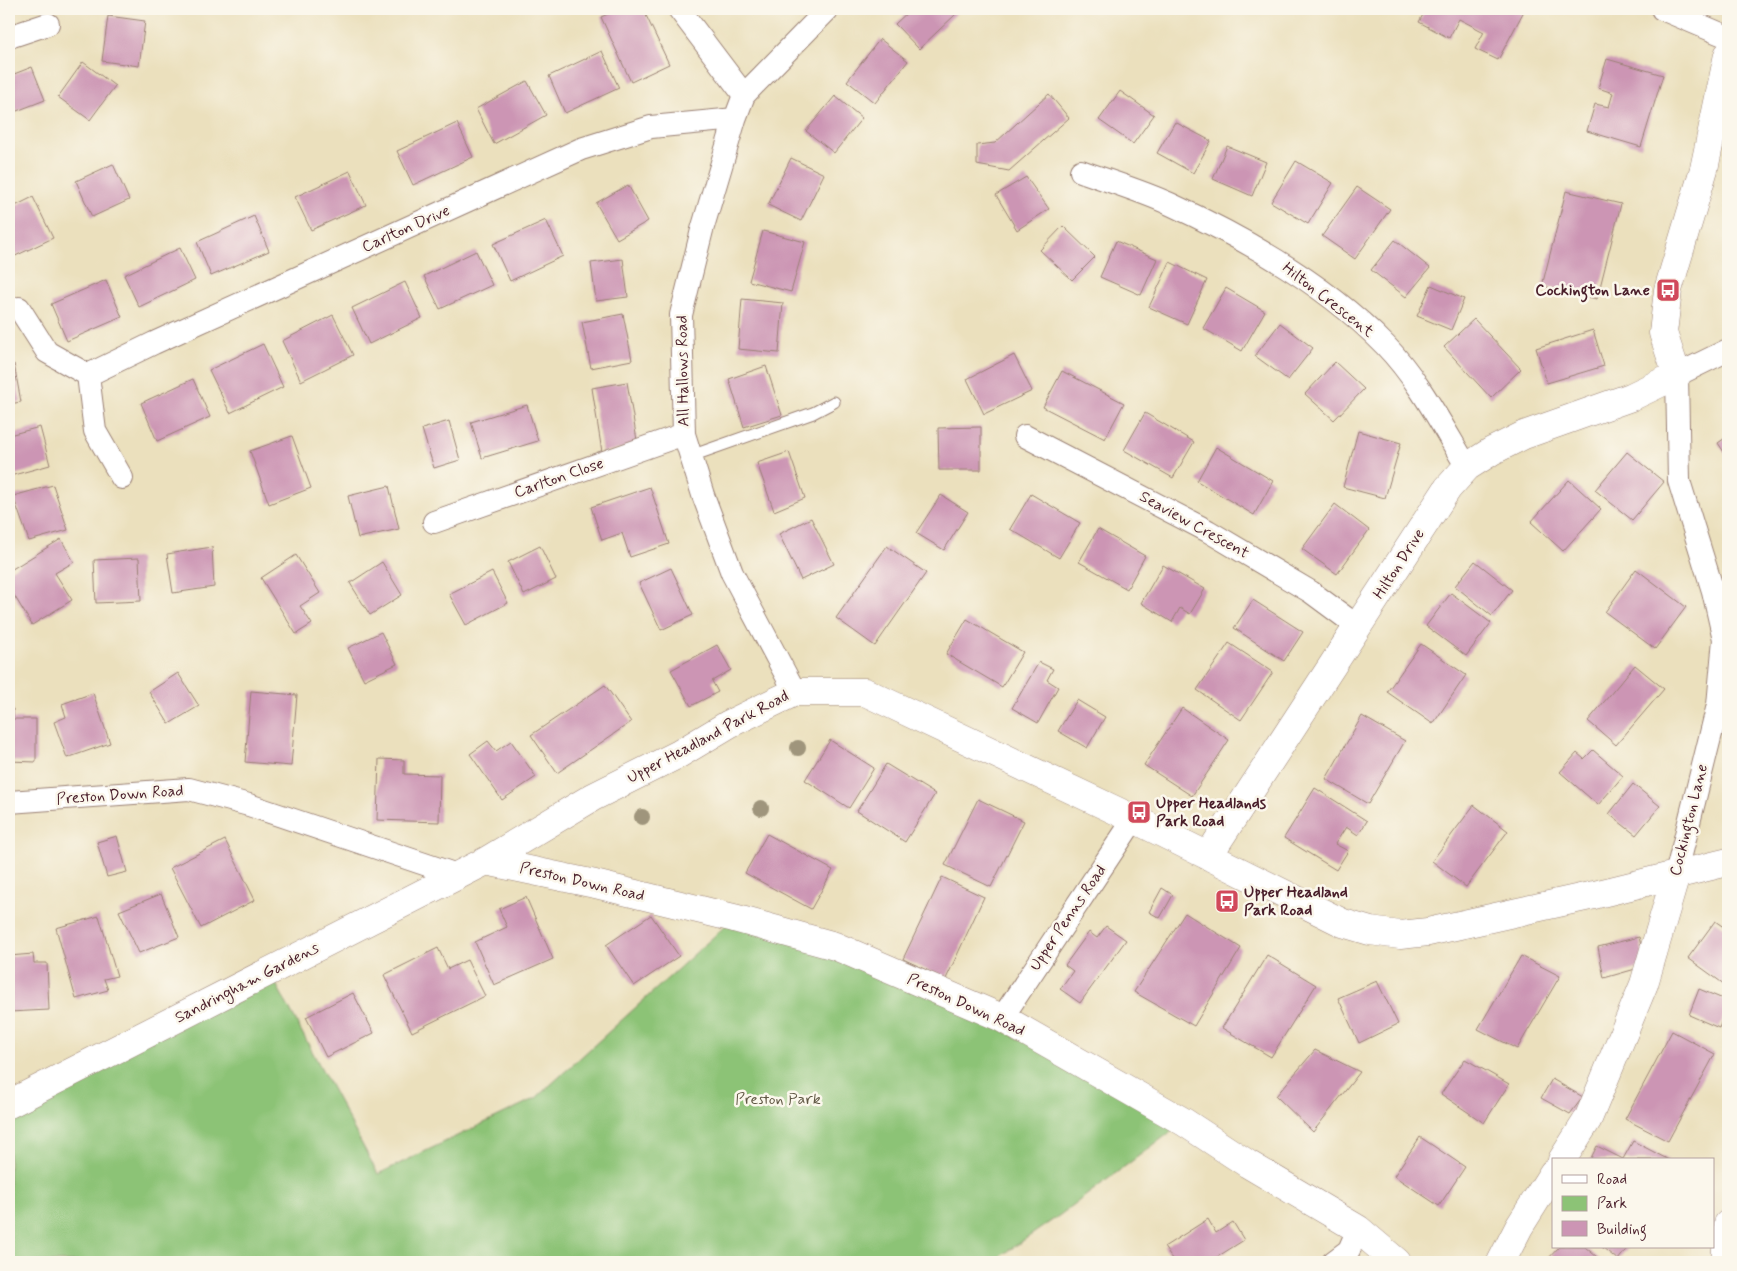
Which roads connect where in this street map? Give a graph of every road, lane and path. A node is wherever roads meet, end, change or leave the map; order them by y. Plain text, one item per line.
1 (679, 9) edge
2 (828, 9) edge
3 (1662, 9) edge
4 (48, 24) dead end
5 (9, 37) edge
6 (1728, 37) edge
7 (1728, 55) edge
8 (744, 95) junction
9 (735, 118) junction
10 (1081, 171) dead end
11 (19, 308) dead end
12 (1728, 350) edge
13 (88, 375) junction
14 (1678, 375) junction
15 (834, 402) dead end
16 (684, 434) junction
17 (1025, 436) dead end
18 (691, 456) junction
19 (1467, 467) junction
20 (122, 478) dead end
21 (434, 522) dead end
22 (1357, 626) junction
23 (795, 692) junction
24 (9, 802) edge
25 (1134, 819) junction
26 (1208, 856) junction
27 (486, 861) junction
28 (1728, 862) edge
29 (457, 876) junction
30 (1676, 876) junction
31 (1002, 1018) junction
32 (9, 1104) edge
33 (1563, 1158) edge
34 (1552, 1175) edge
35 (1728, 1224) edge
36 (1358, 1229) junction
37 (1333, 1262) edge
38 (1397, 1262) edge
39 (1501, 1262) edge
40 (1725, 1262) edge

1 - 8 street
2 - 8 street, All Hallows Road
3 - 6 street
4 - 5 street
7 - 14 street, Cockington Lane
8 - 9 street, All Hallows Road
9 - 13 street, Carlton Drive
9 - 16 street, All Hallows Road
10 - 19 street, Hilton Crescent
11 - 13 street
12 - 14 street
13 - 20 street
14 - 19 street, Hilton Drive
14 - 30 street, Cockington Lane
15 - 18 lane
16 - 18 street, All Hallows Road
16 - 21 street, Carlton Close
17 - 22 street, Seaview Crescent
18 - 23 street, All Hallows Road
19 - 22 street, Hilton Drive
22 - 26 street, Hilton Drive
23 - 25 street, Upper Headland Park Road
23 - 27 street, Upper Headland Park Road
24 - 29 street, Preston Down Road
25 - 26 street, Upper Headland Park Road
25 - 31 street, Upper Penns Road
26 - 30 street, Upper Headland Park Road
27 - 29 street, Sandringham Gardens
27 - 31 street, Preston Down Road
28 - 30 street, Upper Headland Park Road
29 - 32 street, Sandringham Gardens
30 - 33 street, Cockington Lane
31 - 36 street, Preston Down Road
34 - 39 street
35 - 40 street
36 - 37 street
36 - 38 street, Preston Down Road

